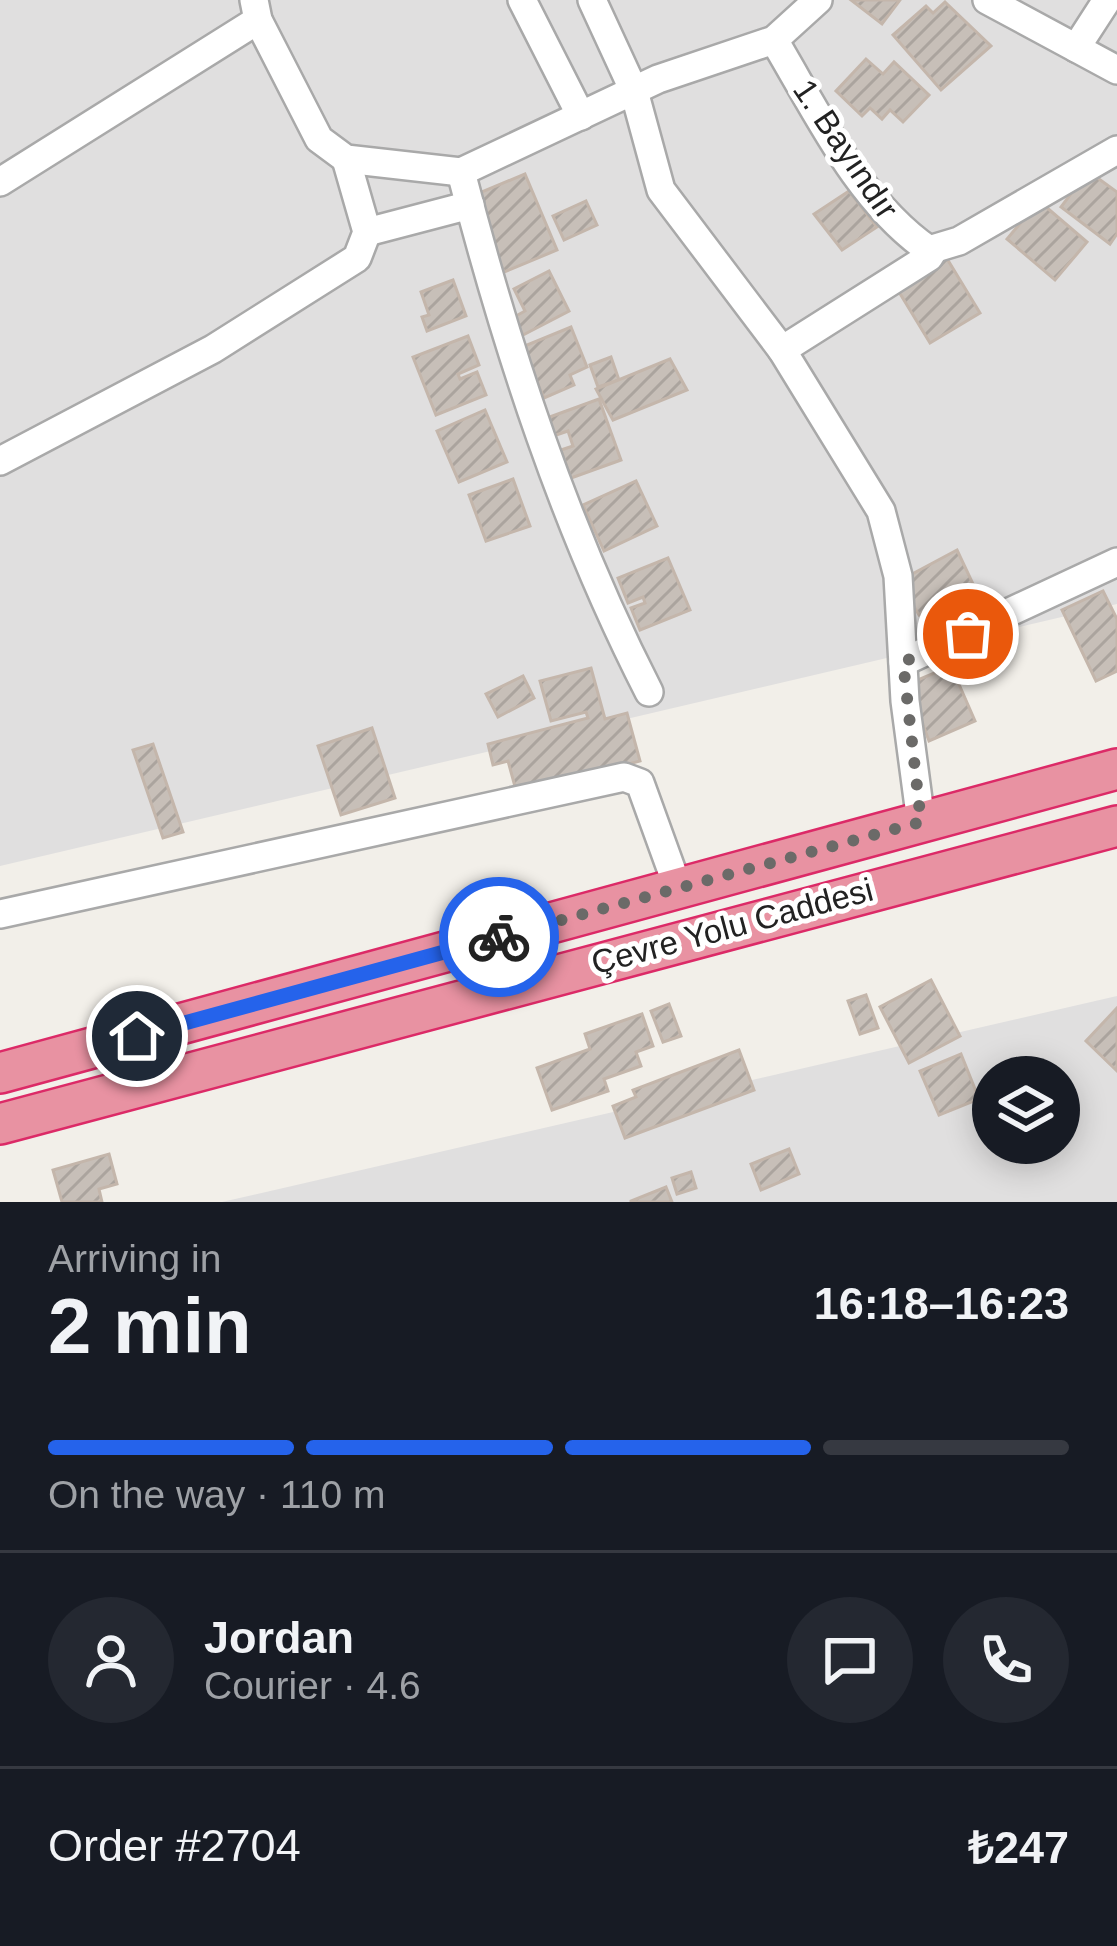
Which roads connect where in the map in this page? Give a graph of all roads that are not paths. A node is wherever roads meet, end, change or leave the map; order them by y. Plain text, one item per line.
1 (522, 0) edge
2 (592, 0) edge
3 (818, 0) edge
4 (987, 0) edge
5 (1107, 0) edge
6 (256, 10) edge
7 (773, 40) junction
8 (1076, 48) junction
9 (1117, 70) edge
10 (634, 91) junction
11 (581, 116) junction
12 (1117, 150) edge
13 (346, 159) junction
14 (461, 172) junction
15 (0, 182) edge
16 (470, 205) junction
17 (367, 232) junction
18 (934, 249) junction
19 (782, 350) junction
20 (0, 461) edge
21 (1117, 562) edge
22 (903, 662) junction
23 (649, 692) dead end
24 (1117, 769) edge
25 (921, 822) junction
26 (1117, 826) edge
27 (678, 888) junction
28 (0, 914) edge
29 (0, 1073) edge
30 (0, 1124) edge

1 - 11 street
2 - 10 street
3 - 7 street
4 - 8 street
5 - 8 street
6 - 13 street
6 - 15 street
7 - 10 street
7 - 18 street, 1. Bayındır
8 - 9 street
10 - 11 street
10 - 19 street
11 - 14 street
12 - 18 street
13 - 14 street
13 - 17 street
14 - 16 street
16 - 17 street
16 - 23 street
17 - 20 street
18 - 19 street
19 - 22 street
21 - 22 street
22 - 25 street
24 - 25 highway, Çevre Yolu Caddesi
25 - 27 highway, Çevre Yolu Caddesi
26 - 30 highway, Çevre Yolu Caddesi
27 - 28 street
27 - 29 highway, Çevre Yolu Caddesi

